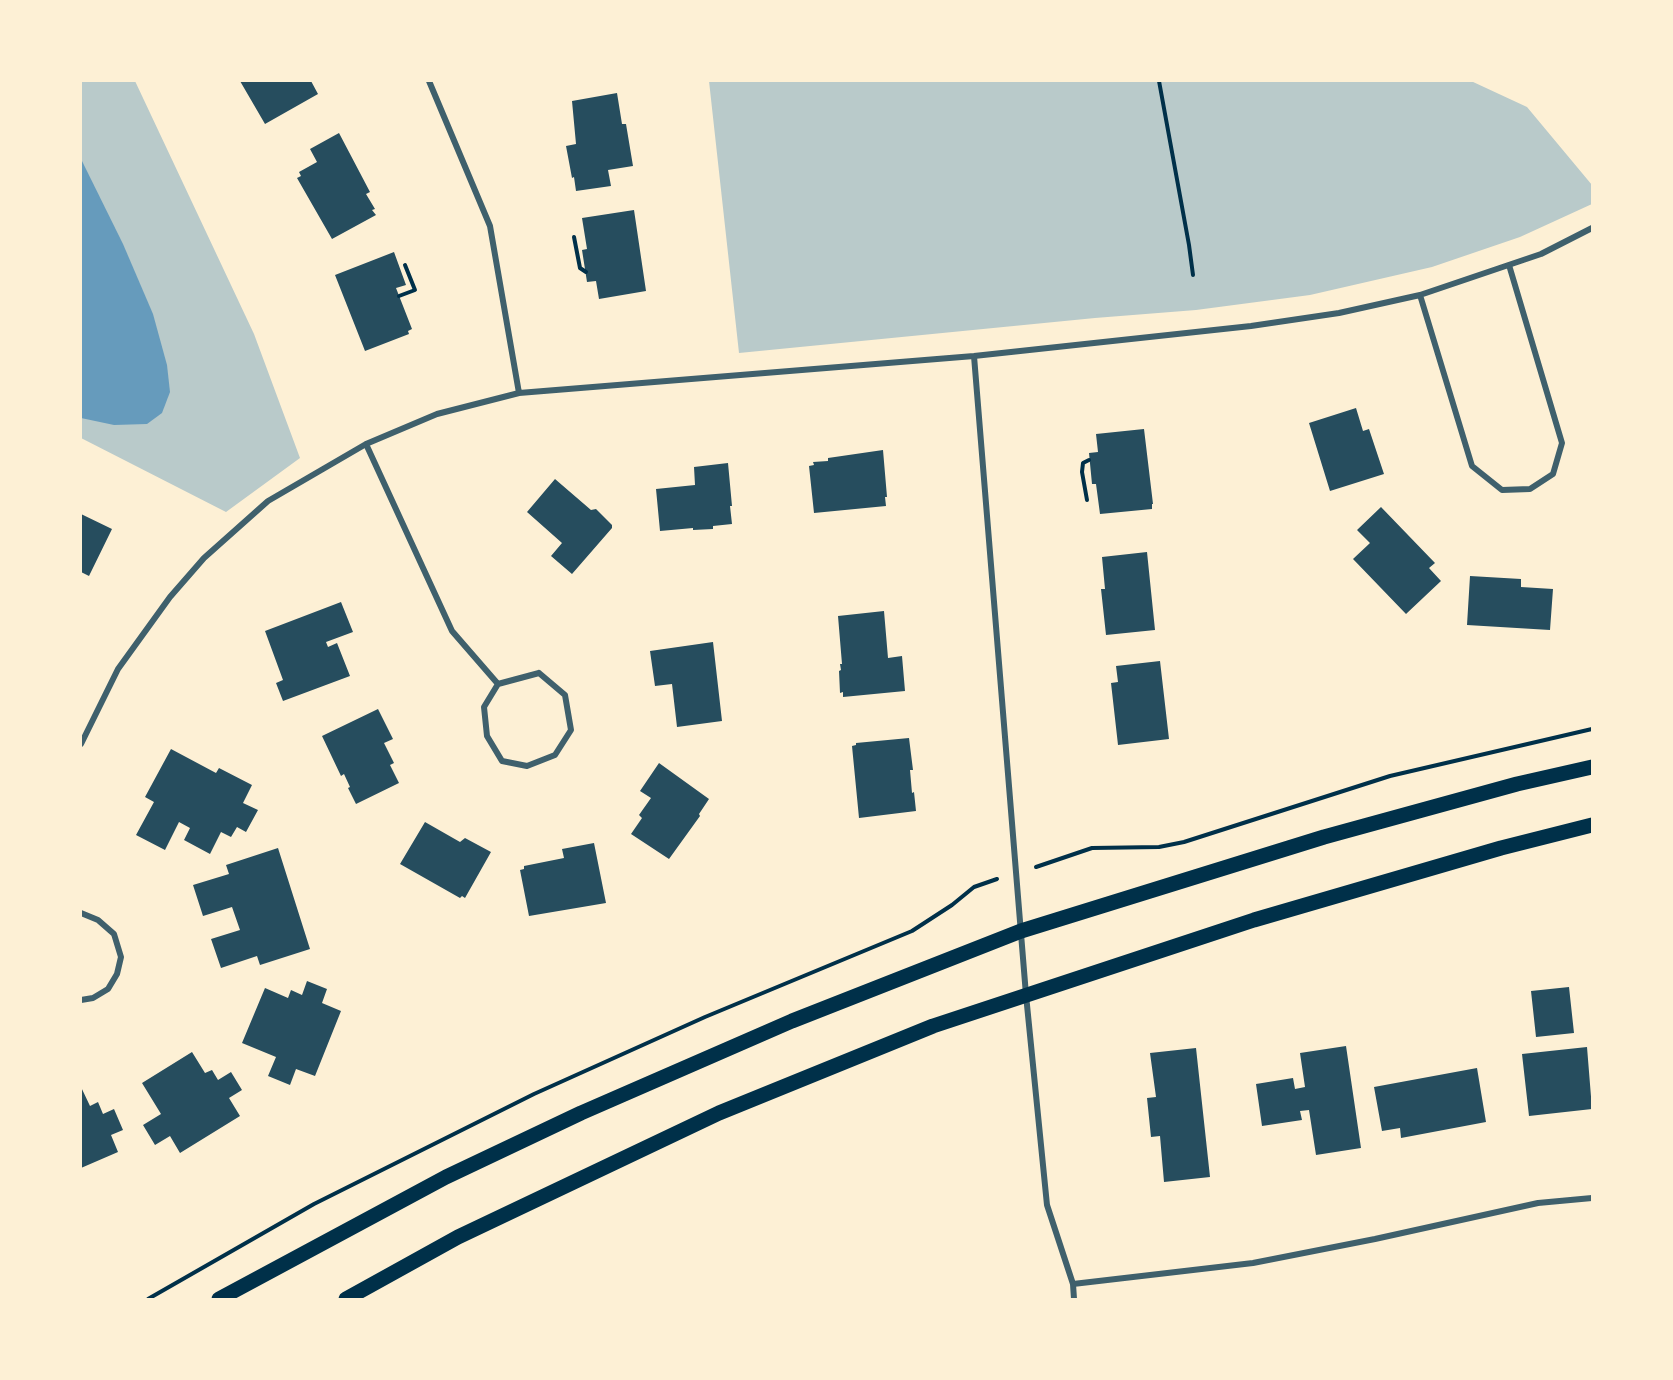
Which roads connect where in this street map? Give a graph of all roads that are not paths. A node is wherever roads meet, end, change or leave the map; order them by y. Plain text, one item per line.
1 (429, 81) edge
2 (1592, 228) edge
3 (1509, 265) junction
4 (1420, 295) junction
5 (974, 356) junction
6 (519, 393) junction
7 (366, 444) junction
8 (498, 684) junction
9 (84, 729) edge
10 (81, 744) edge
11 (1592, 767) edge
12 (1592, 825) edge
13 (81, 913) edge
14 (1021, 931) junction
15 (1026, 995) junction
16 (81, 1000) edge
17 (1592, 1198) edge
18 (1073, 1284) junction
19 (219, 1299) edge
20 (346, 1299) edge
21 (1074, 1299) edge

1 - 6 street
2 - 3 street
3 - 4 street
3 - 4 street
4 - 5 street
5 - 6 street
5 - 14 street
6 - 7 street
7 - 8 street
7 - 9 street
8 - 8 street
9 - 10 street
11 - 14 main road
12 - 15 main road
13 - 16 street
14 - 15 street
14 - 19 main road
15 - 18 street
15 - 20 main road
17 - 18 street
18 - 21 street

